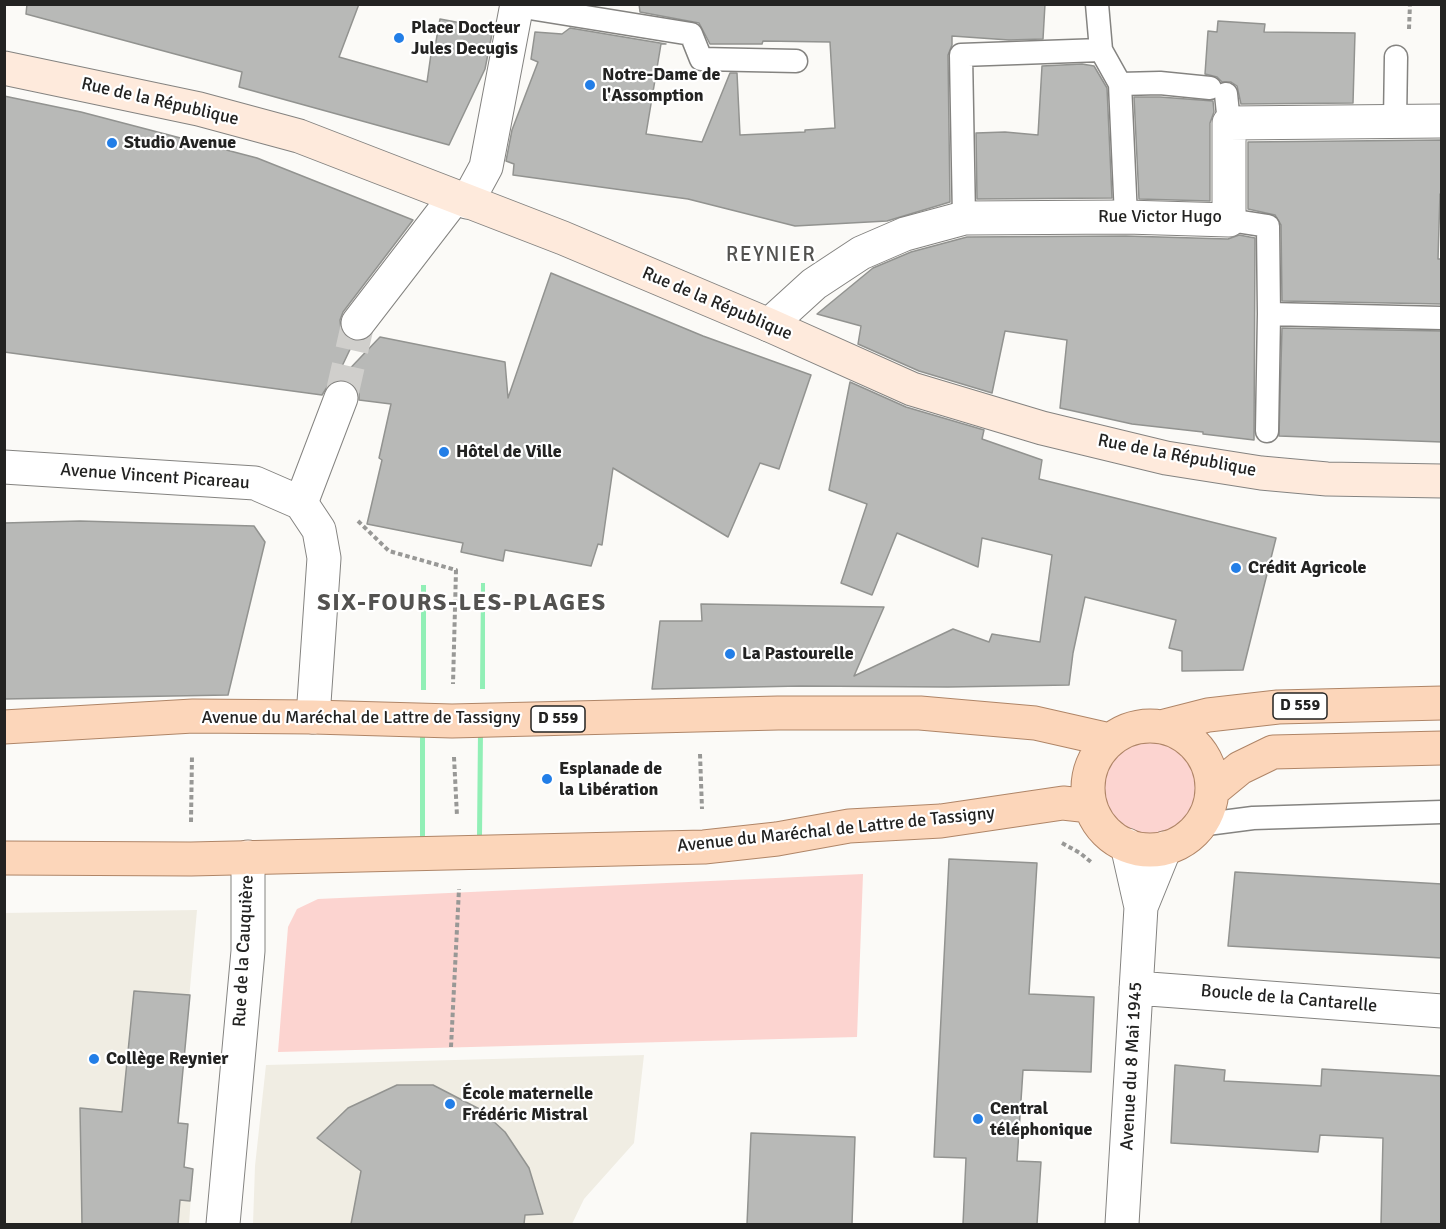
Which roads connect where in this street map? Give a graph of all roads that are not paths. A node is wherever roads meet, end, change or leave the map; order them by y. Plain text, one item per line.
1 (1097, 4) edge
2 (517, 5) edge
3 (1101, 50) junction
4 (1396, 57) dead end
5 (796, 61) dead end
6 (4, 68) edge
7 (1120, 84) junction
8 (1222, 102) junction
9 (1442, 121) edge
10 (1395, 122) junction
11 (461, 199) junction
12 (1126, 217) junction
13 (964, 218) junction
14 (1229, 219) junction
15 (1269, 314) junction
16 (1442, 318) edge
17 (358, 323) tunnel mouth
18 (769, 325) junction
19 (341, 398) tunnel mouth
20 (1267, 431) dead end
21 (4, 467) edge
22 (1442, 481) edge
23 (301, 503) junction
24 (1442, 703) edge
25 (313, 717) junction
26 (4, 727) edge
27 (1161, 727) junction
28 (1110, 740) junction
29 (1442, 748) edge
30 (1212, 791) junction
31 (1090, 806) junction
32 (1442, 812) edge
33 (1199, 825) junction
34 (1127, 846) junction
35 (1165, 848) junction
36 (248, 857) junction
37 (4, 858) edge
38 (1141, 907) junction
39 (1136, 988) junction
40 (1442, 1011) edge
41 (223, 1224) edge
42 (1122, 1224) edge

1 - 3 lane
2 - 5 lane
2 - 11 street
3 - 7 lane
3 - 13 lane
4 - 10 lane
6 - 11 main road, Rue de la République
7 - 8 lane
7 - 12 lane
8 - 10 street
8 - 14 street, Rue Victor Hugo
9 - 10 street
11 - 17 street
11 - 18 main road, Rue de la République
12 - 13 street, Rue Victor Hugo
12 - 14 street, Rue Victor Hugo
13 - 18 street, Rue Victor Hugo
14 - 15 lane
15 - 16 lane
15 - 20 lane
18 - 22 main road, Rue de la République
19 - 23 street
21 - 23 street, Avenue Vincent Picareau
23 - 25 street
24 - 27 main road, D 559
25 - 26 main road, Avenue du Maréchal de Lattre de Tassigny / D 559
25 - 28 main road, Avenue du Maréchal de Lattre de Tassigny / D 559
27 - 28 main road
27 - 30 main road
28 - 31 main road
29 - 30 main road
30 - 33 main road
31 - 34 main road
31 - 36 main road, Avenue du Maréchal de Lattre de Tassigny
32 - 33 lane
33 - 35 main road
34 - 35 main road
34 - 38 street, Avenue du 8 Mai 1945
35 - 38 street, Avenue du 8 Mai 1945
36 - 37 main road, Avenue du Maréchal de Lattre de Tassigny
36 - 41 street, Rue de la Cauquière
38 - 39 street, Avenue du 8 Mai 1945
39 - 40 street, Boucle de la Cantarelle
39 - 42 street, Avenue du 8 Mai 1945

